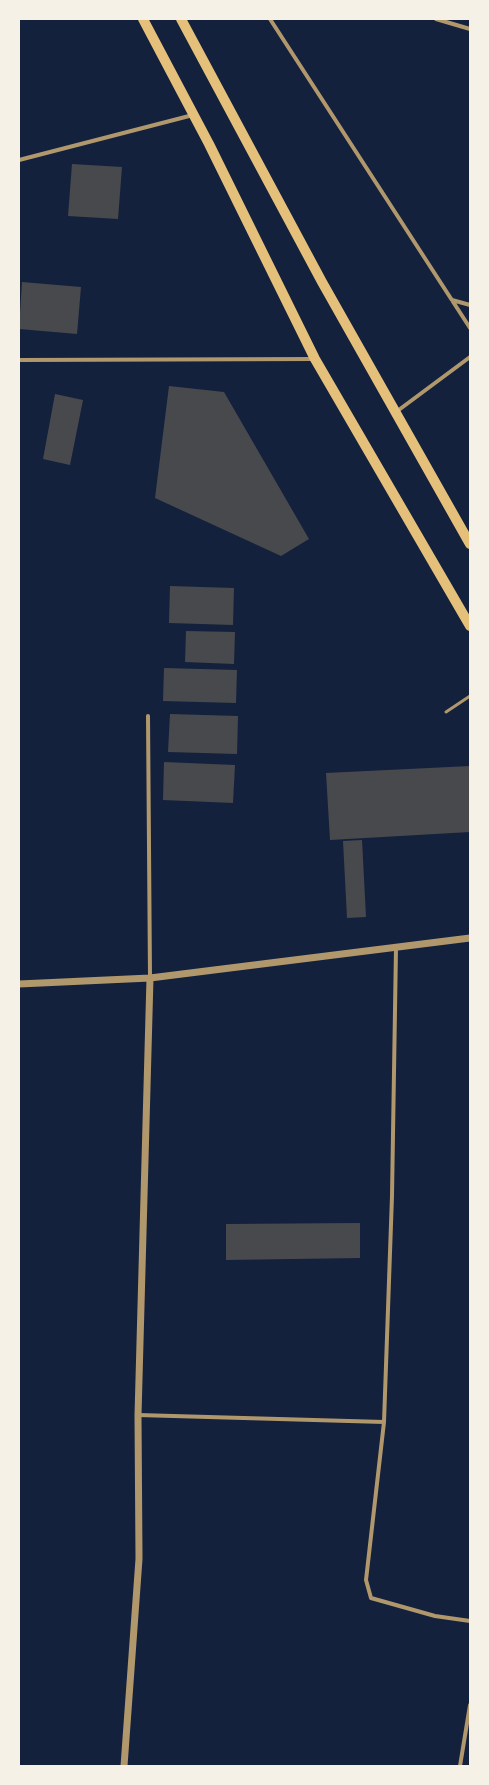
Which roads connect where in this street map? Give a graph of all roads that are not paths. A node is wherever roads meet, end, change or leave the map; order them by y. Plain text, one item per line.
1 (143, 19) edge
2 (181, 19) edge
3 (270, 19) edge
4 (436, 19) edge
5 (470, 29) edge
6 (194, 114) junction
7 (19, 160) edge
8 (452, 300) junction
9 (470, 305) edge
10 (470, 328) edge
11 (470, 357) edge
12 (315, 359) junction
13 (19, 360) edge
14 (396, 412) junction
15 (470, 544) edge
16 (470, 626) edge
17 (470, 696) edge
18 (446, 712) dead end
19 (148, 716) dead end
20 (470, 938) edge
21 (396, 948) junction
22 (150, 978) junction
23 (19, 984) edge
24 (138, 1415) junction
25 (384, 1422) junction
26 (470, 1621) edge
27 (470, 1705) edge
28 (124, 1766) edge
29 (460, 1766) edge

1 - 6 main road
2 - 14 main road
3 - 8 street
4 - 5 street
6 - 7 street
6 - 12 main road
8 - 9 street
8 - 10 street
11 - 14 street
12 - 13 street
12 - 16 main road
14 - 15 main road
17 - 18 lane
19 - 22 street
20 - 21 street
21 - 22 street
21 - 25 street
22 - 23 street
22 - 24 street
24 - 25 street
24 - 28 street
25 - 26 street
27 - 29 street

